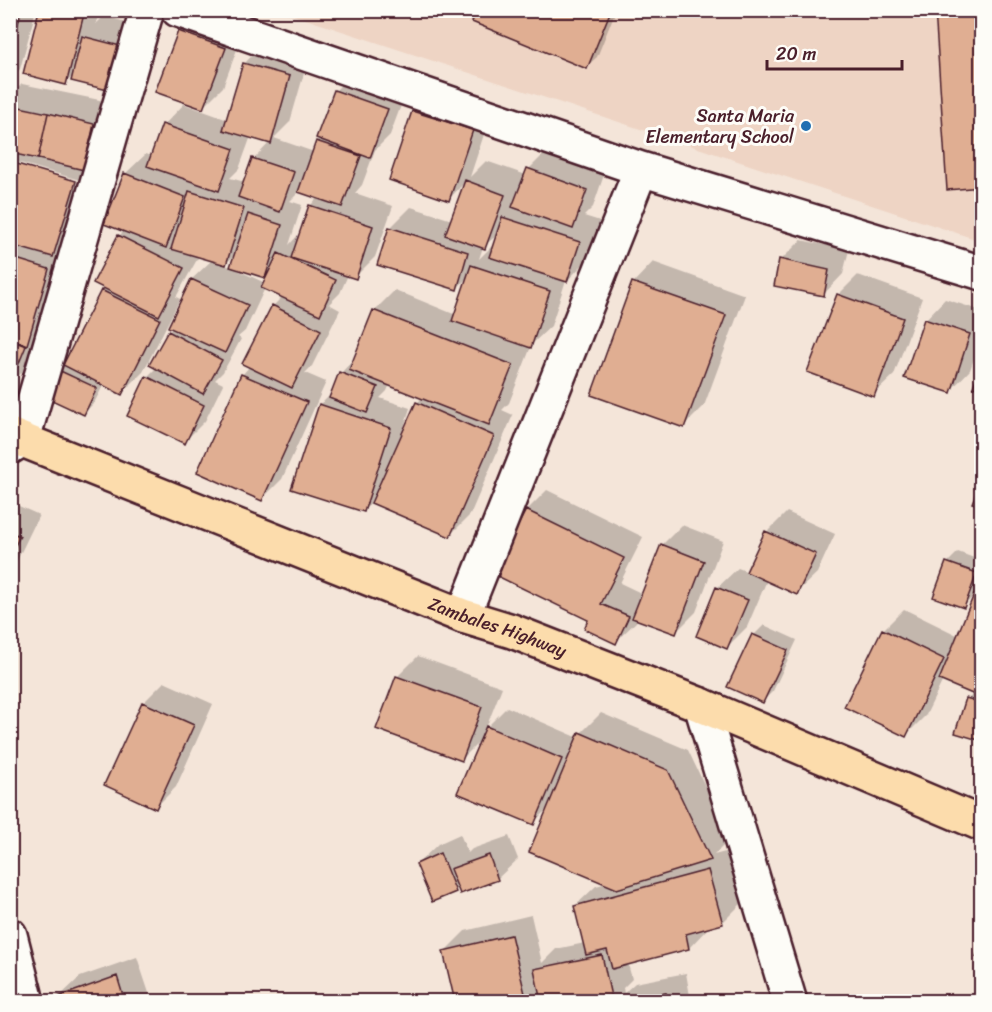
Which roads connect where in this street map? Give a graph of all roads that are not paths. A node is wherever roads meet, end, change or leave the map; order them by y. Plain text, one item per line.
1 (147, 10) edge
2 (178, 10) edge
3 (640, 169) junction
4 (981, 273) edge
5 (14, 440) edge
6 (463, 616) junction
7 (701, 705) junction
8 (981, 824) edge
9 (10, 935) edge
10 (27, 1002) edge
11 (790, 1002) edge

1 - 5 street
2 - 3 street
3 - 4 street
3 - 6 street
5 - 6 main road, Zambales Highway
6 - 7 main road, Zambales Highway
7 - 8 main road, Zambales Highway
7 - 11 street
9 - 10 street

